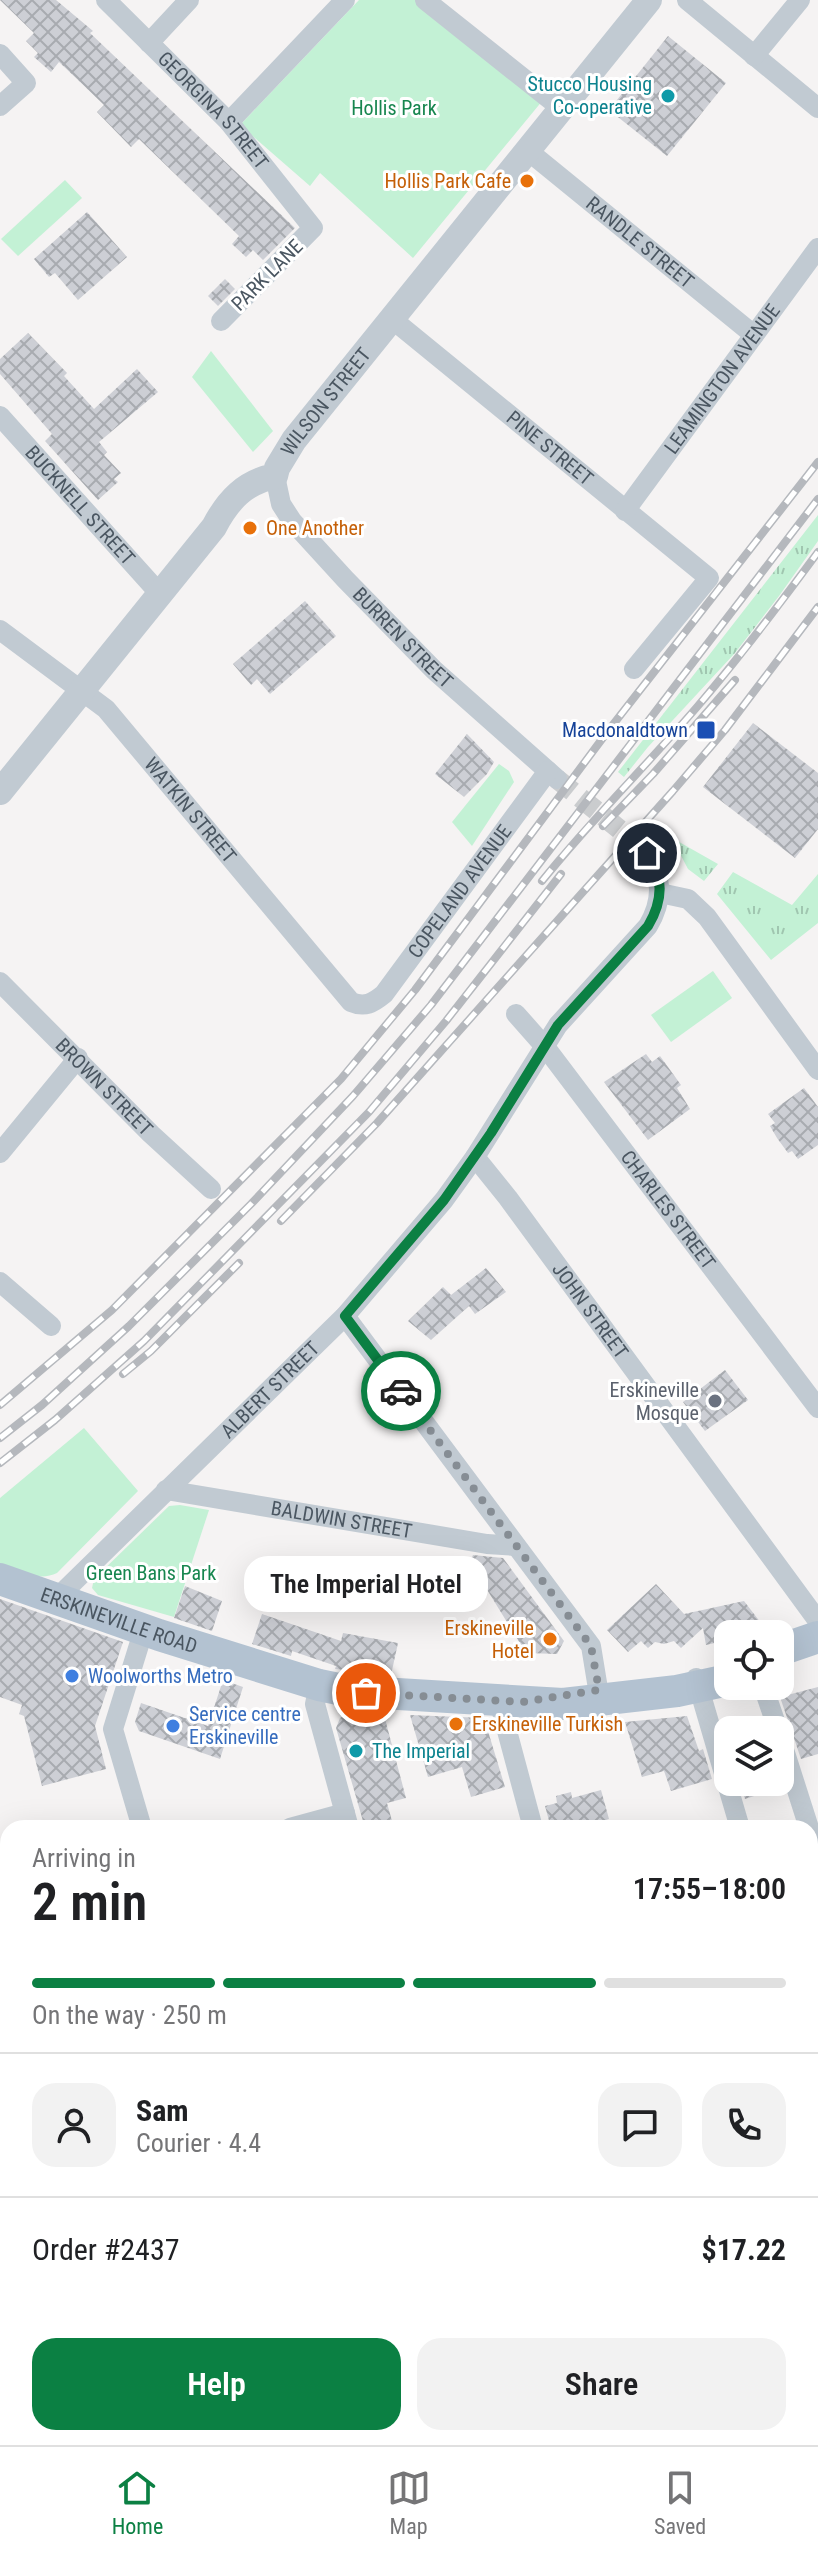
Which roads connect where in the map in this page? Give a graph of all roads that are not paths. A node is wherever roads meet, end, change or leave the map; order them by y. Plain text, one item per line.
1 (106, 0) edge
2 (189, 0) edge
3 (345, 0) edge
4 (425, 0) edge
5 (649, 0) edge
6 (687, 0) edge
7 (800, 0) edge
8 (149, 43) junction
9 (0, 54) edge
10 (754, 56) junction
11 (0, 106) edge
12 (818, 108) edge
13 (562, 109) junction
14 (229, 122) junction
15 (527, 150) junction
16 (313, 228) joint
17 (818, 248) edge
18 (392, 319) junction
19 (221, 321) dead end
20 (754, 335) junction
21 (0, 416) edge
22 (275, 476) junction
23 (625, 511) junction
24 (160, 594) junction
25 (0, 630) edge
26 (634, 669) dead end
27 (83, 690) junction
28 (553, 775) joint
29 (0, 792) edge
30 (634, 841) tunnel mouth
31 (660, 893) junction
32 (0, 982) edge
33 (366, 1005) joint
34 (516, 1014) dead end
35 (546, 1048) junction
36 (78, 1058) junction
37 (818, 1070) edge
38 (0, 1153) edge
39 (475, 1157) junction
40 (211, 1189) dead end
41 (0, 1282) edge
42 (345, 1316) junction
43 (51, 1326) dead end
44 (818, 1408) edge
45 (166, 1490) junction
46 (516, 1546) junction
47 (0, 1579) edge
48 (57, 1598) junction
49 (818, 1621) edge
50 (144, 1629) junction
51 (818, 1637) edge
52 (794, 1645) edge
53 (818, 1657) edge
54 (794, 1664) edge
55 (707, 1680) edge
56 (319, 1685) junction
57 (600, 1696) junction
58 (511, 1702) junction
59 (794, 1780) edge
60 (140, 1820) edge
61 (347, 1820) edge
62 (532, 1820) edge
63 (738, 1820) edge
64 (807, 1820) edge

1 - 8 street, GEORGINA STREET
2 - 8 street
3 - 14 street
4 - 13 street
5 - 13 street, WILSON STREET
6 - 10 street
7 - 10 street
8 - 14 street, GEORGINA STREET
9 - 11 street
10 - 12 street
13 - 15 street, WILSON STREET
14 - 16 street, GEORGINA STREET
15 - 18 street, WILSON STREET
15 - 20 street, RANDLE STREET
16 - 19 street, PARK LANE
17 - 20 street, LEAMINGTON AVENUE
18 - 22 street, WILSON STREET
18 - 23 street, PINE STREET
20 - 23 street, LEAMINGTON AVENUE
21 - 24 street, BUCKNELL STREET
22 - 24 street, WILSON STREET
22 - 28 street, BURREN STREET
23 - 26 street, PINE STREET
24 - 27 street, WILSON STREET
25 - 27 street, WATKIN STREET
27 - 29 street, WILSON STREET
27 - 33 street, WATKIN STREET
28 - 33 street, COPELAND AVENUE
30 - 31 street
31 - 35 street, ALBERT STREET
31 - 37 street
32 - 36 street, BROWN STREET
34 - 35 street, CHARLES STREET
35 - 39 street, ALBERT STREET
35 - 44 street, CHARLES STREET
36 - 38 street
36 - 40 street, BROWN STREET
39 - 42 street, ALBERT STREET
39 - 49 street, JOHN STREET
41 - 43 street
42 - 45 street, ALBERT STREET
42 - 46 street
45 - 46 street, BALDWIN STREET
45 - 48 street, ALBERT STREET
46 - 57 street
47 - 48 main road, ERSKINEVILLE ROAD
48 - 50 main road, ERSKINEVILLE ROAD
50 - 56 main road, ERSKINEVILLE ROAD
50 - 60 street
51 - 52 main road
53 - 54 main road
55 - 57 main road, ERSKINEVILLE ROAD
55 - 63 street
56 - 58 main road, ERSKINEVILLE ROAD
56 - 61 street
57 - 58 main road, ERSKINEVILLE ROAD
58 - 62 street
59 - 64 street

